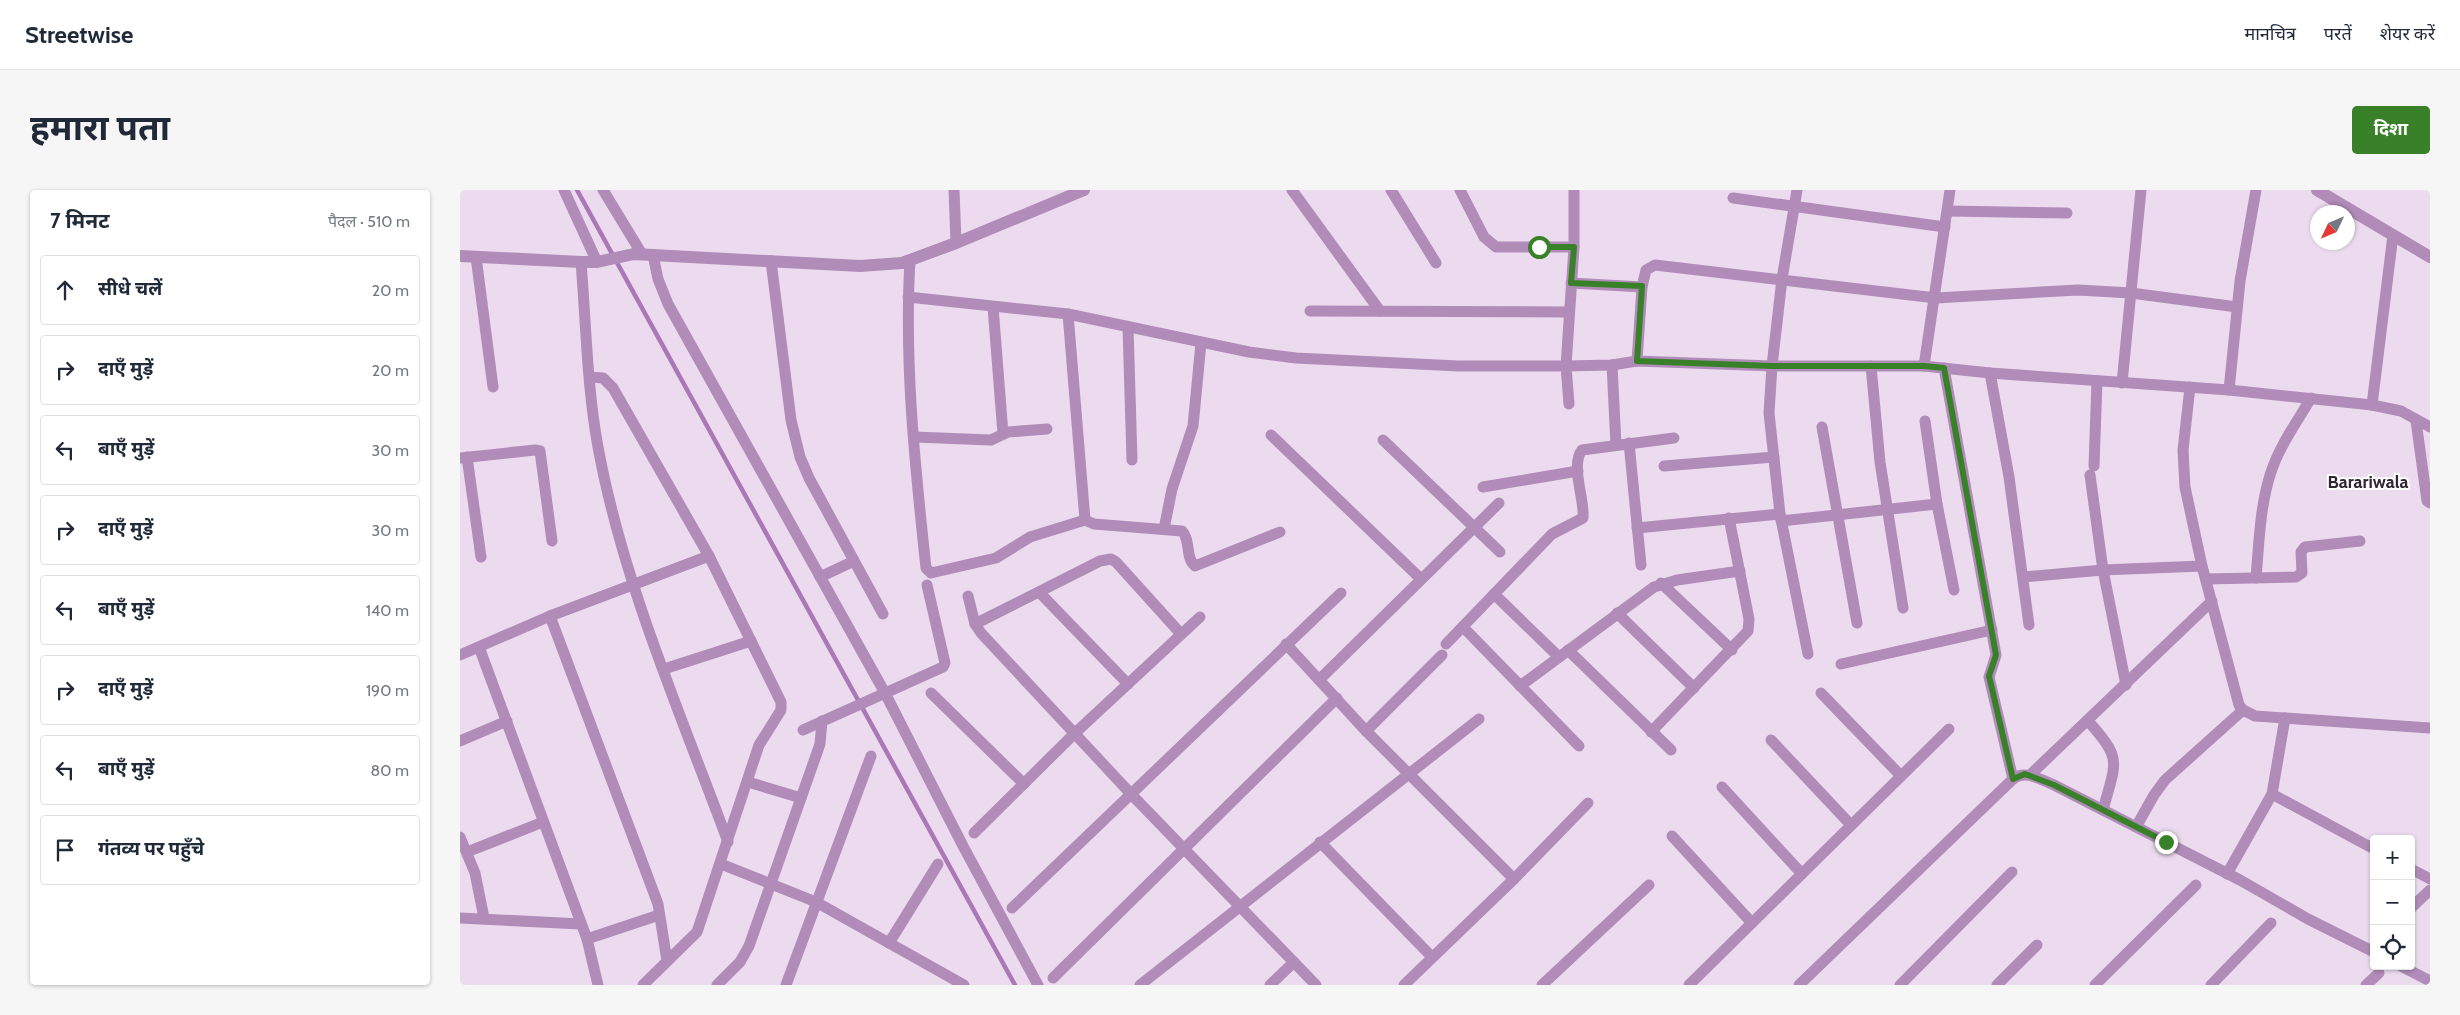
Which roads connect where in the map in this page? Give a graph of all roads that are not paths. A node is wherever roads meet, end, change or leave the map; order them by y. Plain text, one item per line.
1 (564, 190) edge
2 (603, 190) edge
3 (954, 190) edge
4 (1084, 190) edge
5 (1292, 190) edge
6 (1391, 190) edge
7 (1460, 190) edge
8 (1574, 190) edge
9 (1797, 190) edge
10 (1950, 190) edge
11 (2141, 190) edge
12 (2256, 190) edge
13 (2317, 190) edge
14 (1733, 198) dead end
15 (1795, 208) junction
16 (1948, 211) junction
17 (2066, 213) dead end
18 (1945, 227) junction
19 (2393, 235) junction
20 (956, 243) junction
21 (1574, 247) junction
22 (643, 254) junction
23 (460, 256) edge
24 (476, 257) junction
25 (2430, 257) edge
26 (910, 260) junction
27 (602, 261) junction
28 (771, 261) junction
29 (581, 262) junction
30 (1436, 264) dead end
31 (1782, 279) junction
32 (1571, 283) junction
33 (1642, 286) junction
34 (2131, 293) junction
35 (908, 298) junction
36 (1936, 298) junction
37 (993, 307) junction
38 (2236, 307) junction
39 (1310, 311) dead end
40 (1380, 311) junction
41 (1569, 312) junction
42 (1068, 314) junction
43 (1128, 327) junction
44 (1201, 342) junction
45 (1637, 361) junction
46 (1612, 365) junction
47 (1566, 366) junction
48 (1772, 366) junction
49 (1870, 366) junction
50 (1924, 366) junction
51 (1944, 368) junction
52 (1990, 373) junction
53 (590, 377) junction
54 (2097, 381) junction
55 (2122, 383) junction
56 (493, 387) dead end
57 (2190, 387) junction
58 (2229, 390) junction
59 (2311, 398) junction
60 (1569, 404) dead end
61 (2372, 405) junction
62 (2416, 420) junction
63 (1925, 421) dead end
64 (1822, 427) dead end
65 (2430, 427) edge
66 (1047, 429) dead end
67 (1003, 434) junction
68 (1271, 435) dead end
69 (914, 437) junction
70 (1674, 438) dead end
71 (1383, 440) dead end
72 (1629, 443) junction
73 (1616, 445) junction
74 (1774, 457) junction
75 (464, 458) edge
76 (1132, 460) dead end
77 (1664, 466) dead end
78 (1578, 471) junction
79 (1483, 487) dead end
80 (1499, 503) dead end
81 (2430, 503) edge
82 (1937, 504) junction
83 (1888, 509) junction
84 (1838, 514) junction
85 (1780, 517) junction
86 (1729, 518) junction
87 (1085, 520) junction
88 (1474, 527) junction
89 (1637, 528) junction
90 (1164, 529) junction
91 (1280, 532) dead end
92 (552, 541) dead end
93 (2360, 541) dead end
94 (1500, 552) dead end
95 (709, 556) junction
96 (481, 557) dead end
97 (854, 560) junction
98 (1641, 565) dead end
99 (2202, 566) junction
100 (2103, 570) junction
101 (1740, 571) junction
102 (820, 577) junction
103 (2023, 577) junction
104 (2256, 578) junction
105 (1421, 579) junction
106 (2206, 579) junction
107 (1661, 583) junction
108 (632, 584) junction
109 (927, 585) dead end
110 (1954, 590) dead end
111 (1039, 592) junction
112 (1341, 593) dead end
113 (1494, 594) junction
114 (968, 596) dead end
115 (2212, 601) junction
116 (1903, 608) dead end
117 (1617, 613) junction
118 (883, 614) dead end
119 (550, 616) junction
120 (1200, 617) dead end
121 (1857, 622) dead end
122 (975, 624) junction
123 (2029, 625) dead end
124 (1462, 627) junction
125 (1992, 630) junction
126 (1181, 634) junction
127 (751, 641) junction
128 (1286, 644) junction
129 (1446, 644) dead end
130 (479, 647) junction
131 (1568, 650) junction
132 (1732, 650) junction
133 (1808, 654) dead end
134 (460, 655) edge
135 (1442, 656) dead end
136 (1558, 657) junction
137 (1840, 664) dead end
138 (664, 669) junction
139 (1319, 680) junction
140 (1128, 684) junction
141 (2126, 685) junction
142 (1520, 686) junction
143 (1694, 688) junction
144 (1821, 692) dead end
145 (931, 693) dead end
146 (882, 694) junction
147 (1336, 698) junction
148 (2243, 710) junction
149 (2285, 718) junction
150 (1478, 719) dead end
151 (507, 721) junction
152 (822, 721) junction
153 (2088, 721) junction
154 (2430, 728) edge
155 (1949, 729) dead end
156 (803, 730) dead end
157 (1366, 730) junction
158 (1652, 732) junction
159 (1074, 734) junction
160 (1771, 740) dead end
161 (460, 741) edge
162 (1579, 746) dead end
163 (1671, 750) dead end
164 (871, 756) dead end
165 (1410, 774) junction
166 (2030, 775) junction
167 (1901, 776) junction
168 (2013, 779) junction
169 (748, 782) junction
170 (1024, 784) junction
171 (1722, 787) dead end
172 (1131, 794) junction
173 (2272, 794) junction
174 (801, 798) junction
175 (1588, 803) dead end
176 (2103, 810) junction
177 (543, 822) junction
178 (1851, 825) junction
179 (2136, 827) junction
180 (974, 833) dead end
181 (1672, 836) dead end
182 (460, 837) edge
183 (728, 842) junction
184 (1320, 842) junction
185 (2370, 847) edge
186 (1185, 849) junction
187 (467, 852) junction
188 (721, 864) junction
189 (938, 864) dead end
190 (2415, 871) edge
191 (2012, 872) dead end
192 (1802, 874) junction
193 (2228, 874) junction
194 (1514, 879) junction
195 (2430, 879) edge
196 (771, 882) junction
197 (1649, 885) dead end
198 (2196, 885) dead end
199 (2430, 890) edge
200 (816, 902) junction
201 (2415, 904) edge
202 (1242, 907) junction
203 (1012, 908) dead end
204 (659, 915) junction
205 (460, 918) edge
206 (484, 918) junction
207 (1752, 922) junction
208 (2271, 923) dead end
209 (581, 924) junction
210 (587, 939) junction
211 (889, 943) junction
212 (2037, 945) dead end
213 (2370, 950) edge
214 (1432, 957) junction
215 (667, 962) junction
216 (1294, 962) junction
217 (2409, 970) edge
218 (2379, 973) dead end
219 (1053, 978) dead end
220 (2430, 981) edge
221 (598, 985) edge
222 (643, 985) edge
223 (717, 985) edge
224 (786, 985) edge
225 (964, 985) edge
226 (1038, 985) edge
227 (1140, 985) edge
228 (1270, 985) edge
229 (1316, 985) edge
230 (1404, 985) edge
231 (1542, 985) edge
232 (1689, 985) edge
233 (1799, 985) edge
234 (1900, 985) edge
235 (1997, 985) edge
236 (2096, 985) edge
237 (2211, 985) edge
238 (2366, 985) edge

1 - 27 street
2 - 22 street
3 - 20 street
4 - 20 street
5 - 40 street
6 - 30 street
7 - 21 street
8 - 21 street
9 - 15 street
10 - 16 street
11 - 34 street
12 - 38 street
13 - 19 street
14 - 15 street
15 - 18 street
15 - 31 street
16 - 17 street
16 - 18 street
18 - 36 street
19 - 25 street
19 - 61 street
20 - 26 street
21 - 32 street
22 - 27 street
22 - 28 street
22 - 102 street
23 - 24 street
24 - 29 street
24 - 56 street
26 - 28 street
26 - 35 street
27 - 29 street
28 - 97 street
29 - 53 street
31 - 33 street
31 - 36 street
31 - 48 street
32 - 33 street
32 - 41 street
33 - 45 street
34 - 36 street
34 - 38 street
34 - 55 street
35 - 37 street
35 - 69 street
36 - 50 street
37 - 42 street
37 - 67 street
38 - 58 street
39 - 40 street
40 - 41 street
41 - 47 street
42 - 43 street
42 - 87 street
43 - 44 street
43 - 76 street
44 - 47 street
44 - 90 street
45 - 46 street
45 - 48 street
46 - 47 street
46 - 73 street
47 - 60 street
48 - 49 street
48 - 74 street
49 - 50 street
49 - 83 street
50 - 51 street
51 - 52 street
51 - 125 street
52 - 54 street
52 - 103 street
53 - 95 street
53 - 108 street
54 - 55 street
54 - 100 street
55 - 57 street
57 - 58 street
57 - 99 street
58 - 59 street
59 - 61 street
59 - 104 street
61 - 62 street
62 - 65 street
62 - 81 street
63 - 82 street
64 - 84 street
66 - 67 street
67 - 69 street
68 - 105 street
69 - 87 street
70 - 72 street
71 - 88 street
72 - 73 street
72 - 89 street
73 - 78 street
74 - 77 street
74 - 85 street
75 - 92 street
75 - 96 street
78 - 79 street
78 - 113 street
80 - 88 street
82 - 83 street
82 - 110 street
83 - 84 street
83 - 116 street
84 - 85 street
84 - 121 street
85 - 86 street
85 - 133 street
86 - 89 street
86 - 101 street
87 - 90 street
88 - 94 street
88 - 105 street
89 - 98 street
90 - 91 street
93 - 104 street
95 - 108 street
95 - 127 street
97 - 102 street
97 - 118 street
99 - 100 street
99 - 106 street
100 - 103 street
100 - 141 street
101 - 107 street
101 - 132 street
102 - 146 street
103 - 123 street
104 - 106 street
105 - 139 street
106 - 115 street
107 - 117 street
107 - 132 street
108 - 119 street
108 - 138 street
109 - 146 street
111 - 122 street
111 - 126 street
111 - 140 street
112 - 128 street
113 - 124 street
113 - 136 street
114 - 122 street
115 - 141 street
115 - 148 street
117 - 131 street
117 - 143 street
119 - 130 street
119 - 204 street
120 - 126 street
122 - 159 street
124 - 129 street
124 - 142 street
125 - 137 street
125 - 168 street
126 - 140 street
127 - 138 street
127 - 169 street
128 - 139 street
128 - 172 street
130 - 134 street
130 - 151 street
131 - 136 street
131 - 158 street
132 - 143 street
135 - 157 street
136 - 142 street
138 - 183 street
139 - 147 street
140 - 159 street
141 - 153 street
142 - 162 street
143 - 158 street
144 - 167 street
145 - 170 street
146 - 152 street
146 - 226 street
147 - 157 street
147 - 186 street
148 - 149 street
148 - 179 street
149 - 154 street
149 - 173 street
150 - 165 street
151 - 161 street
151 - 177 street
152 - 156 street
152 - 174 street
153 - 166 street
153 - 176 street
155 - 167 street
157 - 165 street
158 - 163 street
159 - 170 street
159 - 172 street
160 - 178 street
164 - 200 street
165 - 184 street
165 - 194 street
166 - 168 street
166 - 176 street
167 - 178 street
168 - 233 street
169 - 174 street
169 - 183 street
170 - 180 street
171 - 192 street
172 - 186 street
172 - 203 street
173 - 185 street
173 - 193 street
174 - 196 street
175 - 194 street
176 - 179 street
177 - 187 street
177 - 209 street
178 - 192 street
179 - 193 street
181 - 207 street
182 - 187 street
183 - 188 street
184 - 202 street
184 - 214 street
186 - 202 street
186 - 219 street
187 - 206 street
188 - 196 street
188 - 215 street
189 - 211 street
190 - 195 street
191 - 234 street
192 - 207 street
193 - 213 street
194 - 214 street
196 - 200 street
196 - 223 street
197 - 231 street
198 - 236 street
199 - 201 street
200 - 211 street
200 - 224 street
202 - 216 street
202 - 227 street
204 - 210 street
204 - 215 street
205 - 206 street
206 - 209 street
207 - 232 street
208 - 237 street
209 - 210 street
210 - 221 street
211 - 225 street
212 - 235 street
214 - 230 street
215 - 222 street
216 - 228 street
216 - 229 street
217 - 220 street
218 - 238 street

